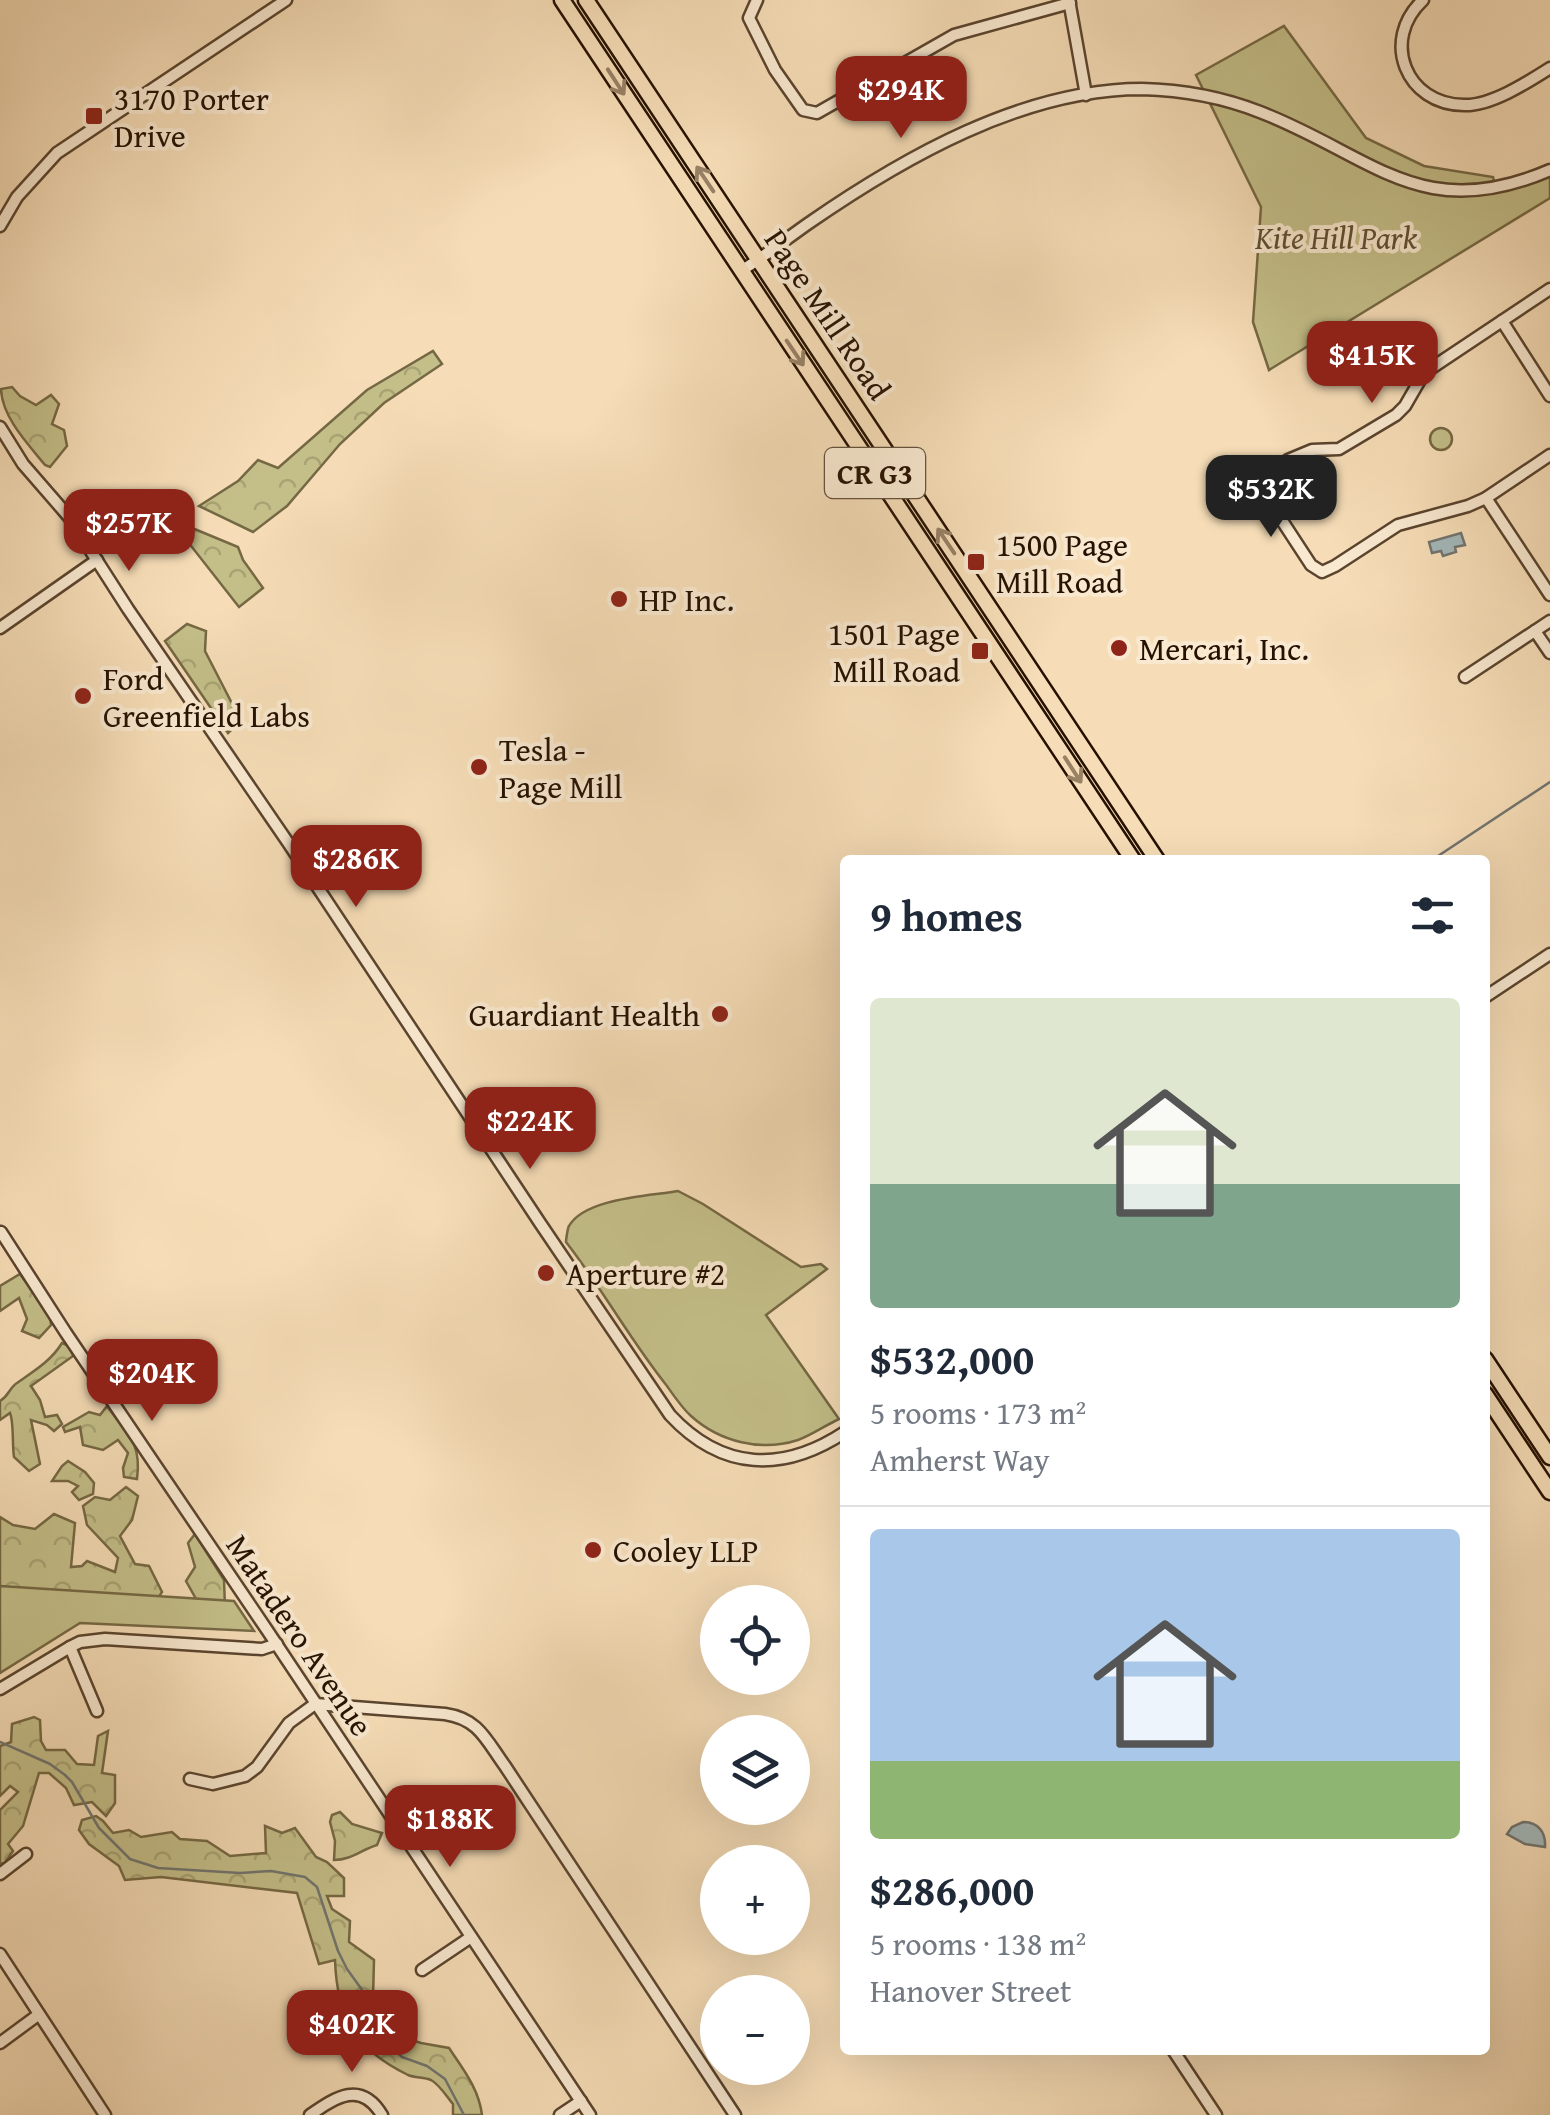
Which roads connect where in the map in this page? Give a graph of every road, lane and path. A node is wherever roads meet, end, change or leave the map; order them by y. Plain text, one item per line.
1 (286, 0) edge
2 (562, 0) edge
3 (586, 0) edge
4 (757, 0) edge
5 (1423, 0) edge
6 (1070, 1) edge
7 (1550, 68) edge
8 (1086, 95) junction
9 (1550, 170) edge
10 (0, 226) edge
11 (759, 260) junction
12 (741, 272) junction
13 (1550, 288) edge
14 (1502, 320) junction
15 (1550, 396) edge
16 (0, 427) edge
17 (1550, 455) edge
18 (1486, 498) junction
19 (97, 560) junction
20 (1550, 595) edge
21 (1550, 621) edge
22 (0, 628) edge
23 (1535, 631) junction
24 (1550, 653) edge
25 (1010, 674) junction
26 (1465, 677) dead end
27 (1038, 681) junction
28 (1130, 855) edge
29 (1154, 855) edge
30 (1550, 954) edge
31 (1490, 993) edge
32 (1, 1232) edge
33 (1490, 1366) edge
34 (1499, 1380) junction
35 (1490, 1387) edge
36 (1490, 1399) edge
37 (840, 1435) edge
38 (1550, 1457) edge
39 (1550, 1492) edge
40 (276, 1644) junction
41 (70, 1647) junction
42 (0, 1690) edge
43 (315, 1704) junction
44 (97, 1711) dead end
45 (190, 1779) dead end
46 (26, 1854) dead end
47 (0, 1874) edge
48 (471, 1937) junction
49 (0, 1954) edge
50 (422, 1970) dead end
51 (38, 2014) junction
52 (0, 2043) edge
53 (1176, 2055) edge
54 (581, 2101) junction
55 (105, 2115) edge
56 (310, 2115) edge
57 (382, 2115) edge
58 (560, 2115) edge
59 (590, 2115) edge
60 (735, 2115) edge
61 (1216, 2115) edge

1 - 10 street
2 -> 12 main road, Page Mill Road / CR G3
11 -> 3 main road, Page Mill Road / CR G3
4 - 6 street
5 - 7 street
6 - 8 street
8 - 9 street
8 - 11 street
11 - 12 street
27 -> 11 main road, Page Mill Road / CR G3
12 -> 25 main road, Page Mill Road / CR G3
13 - 14 street
14 - 15 street
14 - 18 street
16 - 19 street
17 - 18 street
18 - 20 street
19 - 22 street
19 - 37 street
21 - 23 street
23 - 24 street
23 - 26 street
25 - 27 main road
25 -> 28 main road, Page Mill Road / CR G3
27 - 29 main road, Page Mill Road / CR G3
30 - 31 street
32 - 40 street, Matadero Avenue
33 - 34 main road
34 - 35 street
34 - 38 main road
36 - 39 main road
40 - 41 street
40 - 43 street, Matadero Avenue
41 - 42 street
41 - 44 street
43 - 45 street
43 - 48 street, Matadero Avenue
43 - 60 street
46 - 47 street
48 - 50 street
48 - 54 street, Matadero Avenue
49 - 51 street
51 - 52 street
51 - 55 street
53 - 61 street
54 - 58 street
54 - 59 street, Matadero Avenue
56 - 57 street

